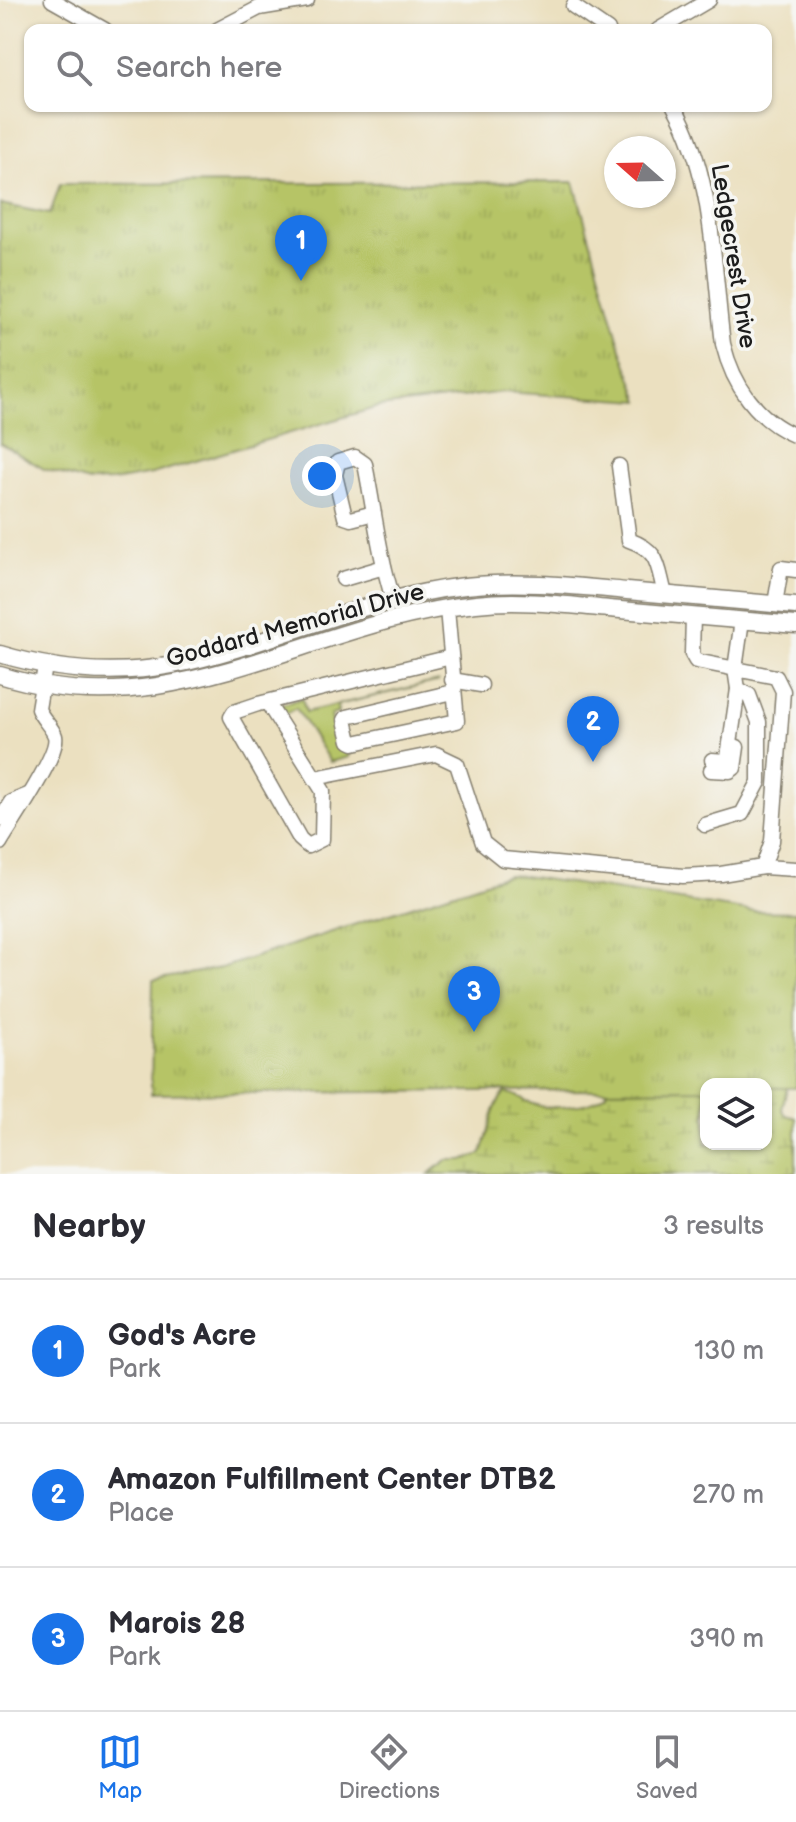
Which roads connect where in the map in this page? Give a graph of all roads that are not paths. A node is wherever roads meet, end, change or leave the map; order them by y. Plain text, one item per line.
1 (52, 0) edge
2 (307, 0) edge
3 (709, 0) edge
4 (573, 6) dead end
5 (94, 24) edge
6 (228, 24) edge
7 (599, 24) edge
8 (668, 24) edge
9 (677, 112) edge
10 (796, 436) edge
11 (619, 466) dead end
12 (374, 513) dead end
13 (384, 567) junction
14 (789, 569) edge
15 (343, 579) dead end
16 (665, 594) junction
17 (393, 599) junction
18 (775, 604) junction
19 (796, 606) edge
20 (447, 609) junction
21 (693, 616) junction
22 (742, 620) junction
23 (796, 625) edge
24 (0, 654) edge
25 (451, 657) junction
26 (45, 666) junction
27 (735, 669) junction
28 (0, 675) edge
29 (776, 677) junction
30 (796, 679) edge
31 (482, 682) dead end
32 (457, 684) junction
33 (41, 686) junction
34 (738, 689) junction
35 (267, 702) junction
36 (712, 765) dead end
37 (315, 778) junction
38 (29, 794) junction
39 (0, 819) edge
40 (705, 825) dead end
41 (0, 843) edge
42 (763, 867) junction
43 (796, 869) edge

1 - 5 street
2 - 6 street
3 - 8 street
4 - 7 street
9 - 10 street, Ledgecrest Drive
11 - 16 street
12 - 13 street
13 - 15 street
13 - 17 street
14 - 18 street
16 - 17 main road, Goddard Memorial Drive
16 - 18 main road, Goddard Memorial Drive
17 - 26 main road, Goddard Memorial Drive
18 - 19 main road, Goddard Memorial Drive
20 - 21 main road, Goddard Memorial Drive
20 - 25 street
20 - 33 main road, Goddard Memorial Drive
21 - 22 main road, Goddard Memorial Drive
21 - 27 street
22 - 23 main road, Goddard Memorial Drive
22 - 27 street
24 - 26 main road, Goddard Memorial Drive
25 - 32 street
25 - 35 street
26 - 33 street
27 - 29 street
27 - 34 street
28 - 33 main road, Goddard Memorial Drive
29 - 30 street
29 - 42 street
31 - 32 street
32 - 32 street
33 - 38 street
34 - 36 street
34 - 40 street
35 - 37 street
35 - 37 street
37 - 42 street
38 - 39 street
38 - 41 street
42 - 43 street

